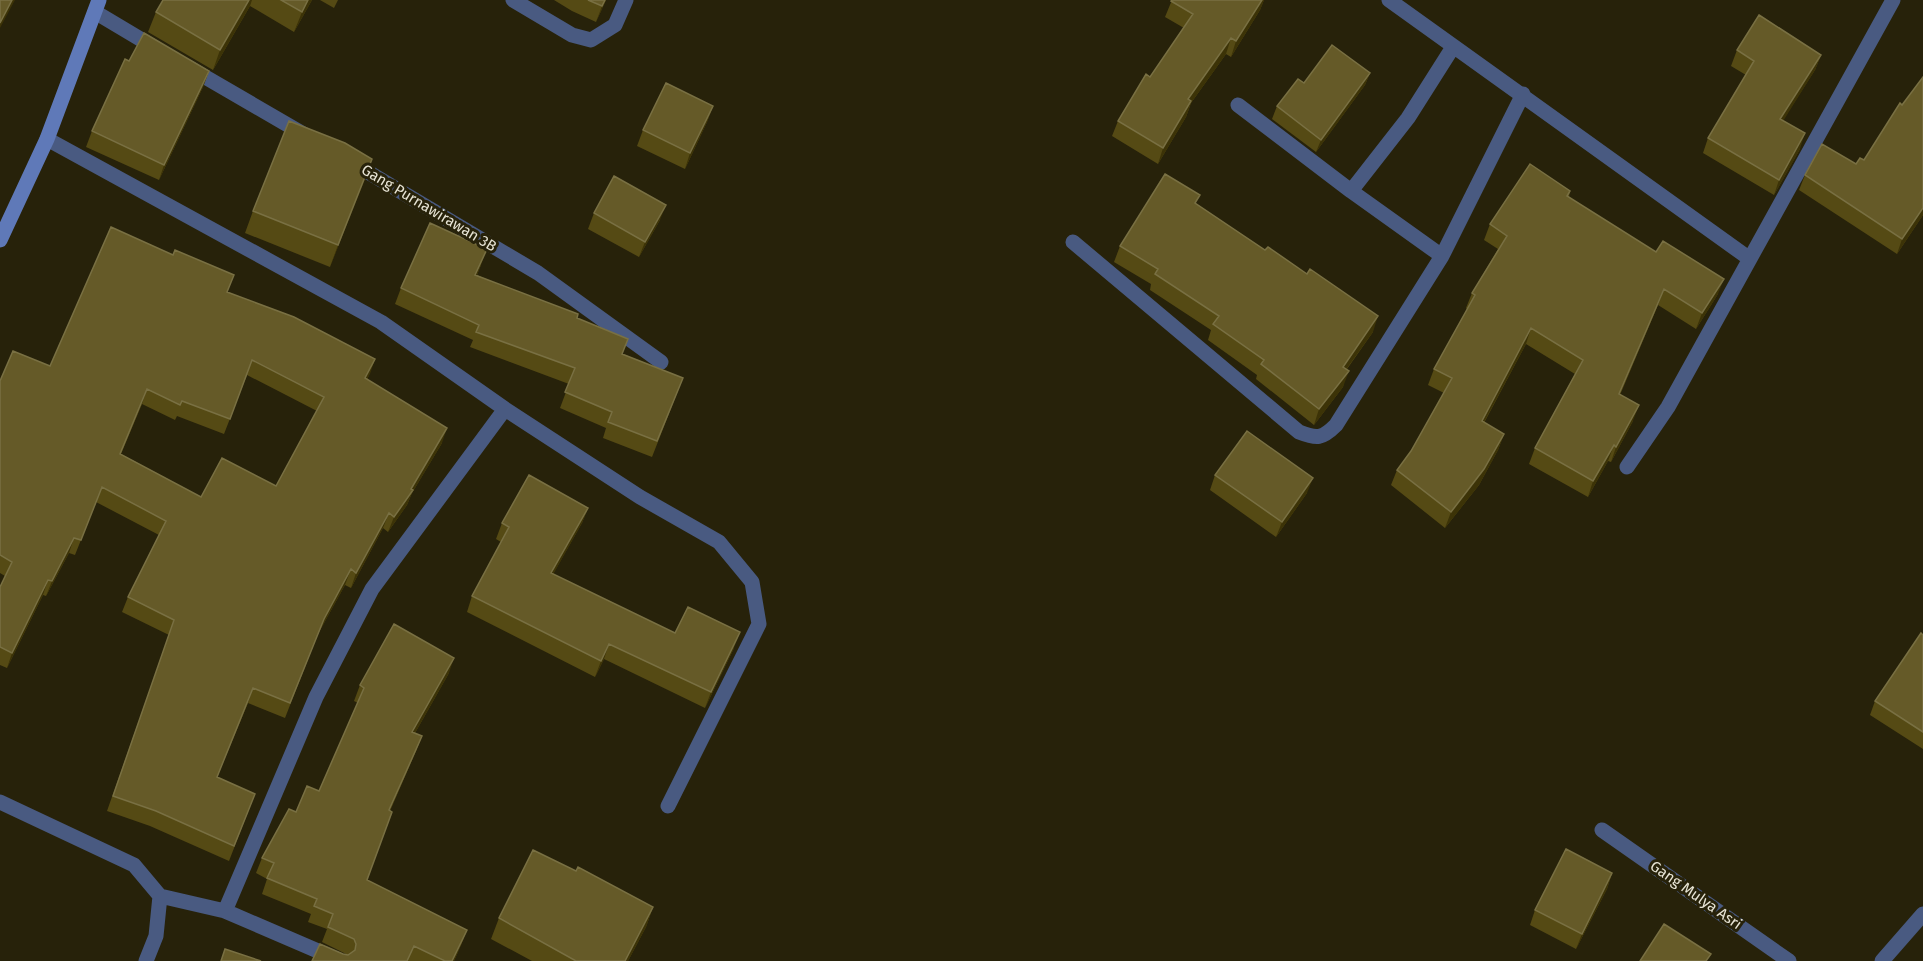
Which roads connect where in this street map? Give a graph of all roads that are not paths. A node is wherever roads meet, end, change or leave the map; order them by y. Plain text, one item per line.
1 (513, 0) edge
2 (626, 0) edge
3 (1389, 0) edge
4 (1893, 0) edge
5 (97, 6) edge
6 (1454, 47) junction
7 (1522, 94) junction
8 (1238, 105) dead end
9 (47, 139) junction
10 (320, 144) edge
11 (341, 156) edge
12 (1351, 191) junction
13 (0, 240) edge
14 (1073, 242) dead end
15 (1442, 256) junction
16 (1750, 259) junction
17 (661, 362) dead end
18 (505, 409) junction
19 (1627, 467) dead end
20 (0, 802) edge
21 (668, 806) dead end
22 (1602, 830) dead end
23 (160, 896) junction
24 (225, 911) junction
25 (1923, 914) edge
26 (146, 961) edge
27 (341, 961) edge
28 (1789, 961) edge
29 (1882, 961) edge

1 - 2 street
3 - 6 street
4 - 16 street
5 - 9 street
5 - 10 street
6 - 7 street
6 - 12 street
7 - 15 street
7 - 16 street
8 - 12 street
9 - 13 street
9 - 18 street
11 - 17 street, Gang Purnawirawan 3B
12 - 15 street
14 - 15 street
16 - 19 street
18 - 21 street
18 - 24 street
20 - 23 street
22 - 28 street, Gang Mulya Asri
23 - 24 street
23 - 26 street
24 - 27 street
25 - 29 street

